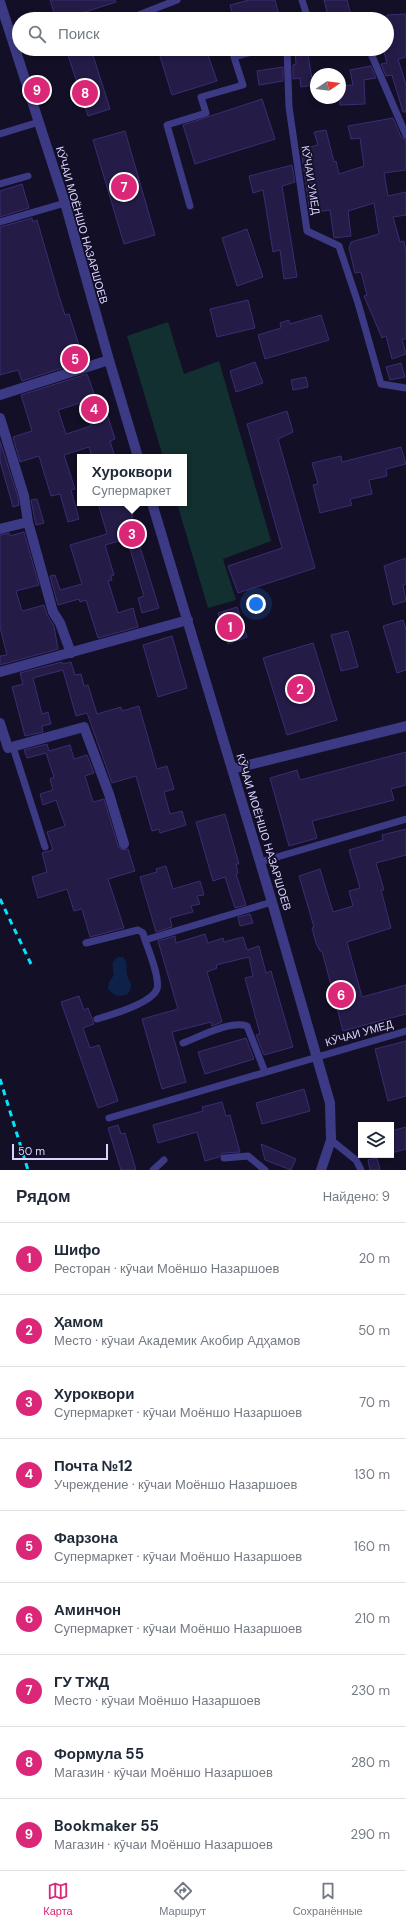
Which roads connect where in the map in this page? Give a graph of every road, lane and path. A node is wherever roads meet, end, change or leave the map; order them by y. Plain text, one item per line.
1 (177, 0) edge
2 (302, 0) edge
3 (0, 2) edge
4 (146, 12) edge
5 (306, 12) edge
6 (12, 39) edge
7 (18, 56) edge
8 (238, 56) edge
9 (286, 56) edge
10 (372, 56) edge
11 (39, 122) junction
12 (0, 134) edge
13 (406, 136) edge
14 (28, 176) dead end
15 (0, 184) edge
16 (65, 204) junction
17 (190, 206) dead end
18 (0, 222) edge
19 (108, 360) junction
20 (406, 388) edge
21 (0, 395) edge
22 (0, 418) edge
23 (137, 454) edge
24 (153, 506) edge
25 (28, 522) junction
26 (0, 529) edge
27 (188, 620) junction
28 (71, 653) junction
29 (0, 672) edge
30 (0, 723) edge
31 (406, 726) edge
32 (13, 747) junction
33 (232, 769) junction
34 (406, 819) edge
35 (124, 844) dead end
36 (45, 848) dead end
37 (260, 862) junction
38 (272, 902) junction
39 (145, 940) junction
40 (86, 943) dead end
41 (97, 1019) dead end
42 (406, 1031) edge
43 (183, 1043) dead end
44 (318, 1056) junction
45 (265, 1072) junction
46 (109, 1118) dead end
47 (331, 1140) junction
48 (224, 1158) dead end
49 (164, 1160) dead end
50 (153, 1170) edge
51 (265, 1170) edge
52 (321, 1170) edge
53 (361, 1170) edge

1 - 4 lane
2 - 5 lane
3 - 6 street, КӮЧАИ МОЁНШО НАЗАРШОЕВ
7 - 11 street, КӮЧАИ МОЁНШО НАЗАРШОЕВ
8 - 17 lane
9 - 20 lane, КӮЧАИ УМЕД
10 - 13 lane
11 - 12 lane
11 - 16 street, КӮЧАИ МОЁНШО НАЗАРШОЕВ
14 - 15 lane
16 - 18 lane
16 - 19 street, КӮЧАИ МОЁНШО НАЗАРШОЕВ
19 - 21 street
19 - 23 street, КӮЧАИ МОЁНШО НАЗАРШОЕВ
22 - 25 street
24 - 27 street, КӮЧАИ МОЁНШО НАЗАРШОЕВ
25 - 26 street
25 - 28 street
27 - 28 street
27 - 33 street, КӮЧАИ МОЁНШО НАЗАРШОЕВ
28 - 29 street
30 - 32 street
31 - 33 street
32 - 35 street
32 - 36 lane
33 - 37 street, КӮЧАИ МОЁНШО НАЗАРШОЕВ
34 - 37 lane
37 - 38 street, КӮЧАИ МОЁНШО НАЗАРШОЕВ
38 - 39 lane
38 - 44 street, КӮЧАИ МОЁНШО НАЗАРШОЕВ
39 - 40 lane
39 - 41 lane
42 - 44 lane, КӮЧАИ УМЕД
43 - 45 lane
44 - 45 lane, КӮЧАИ УМЕД
44 - 47 street, КӮЧАИ МОЁНШО НАЗАРШОЕВ
45 - 46 lane, КӮЧАИ УМЕД
47 - 52 street, КӮЧАИ МОЁНШО НАЗАРШОЕВ
47 - 53 lane
48 - 51 lane
49 - 50 lane

